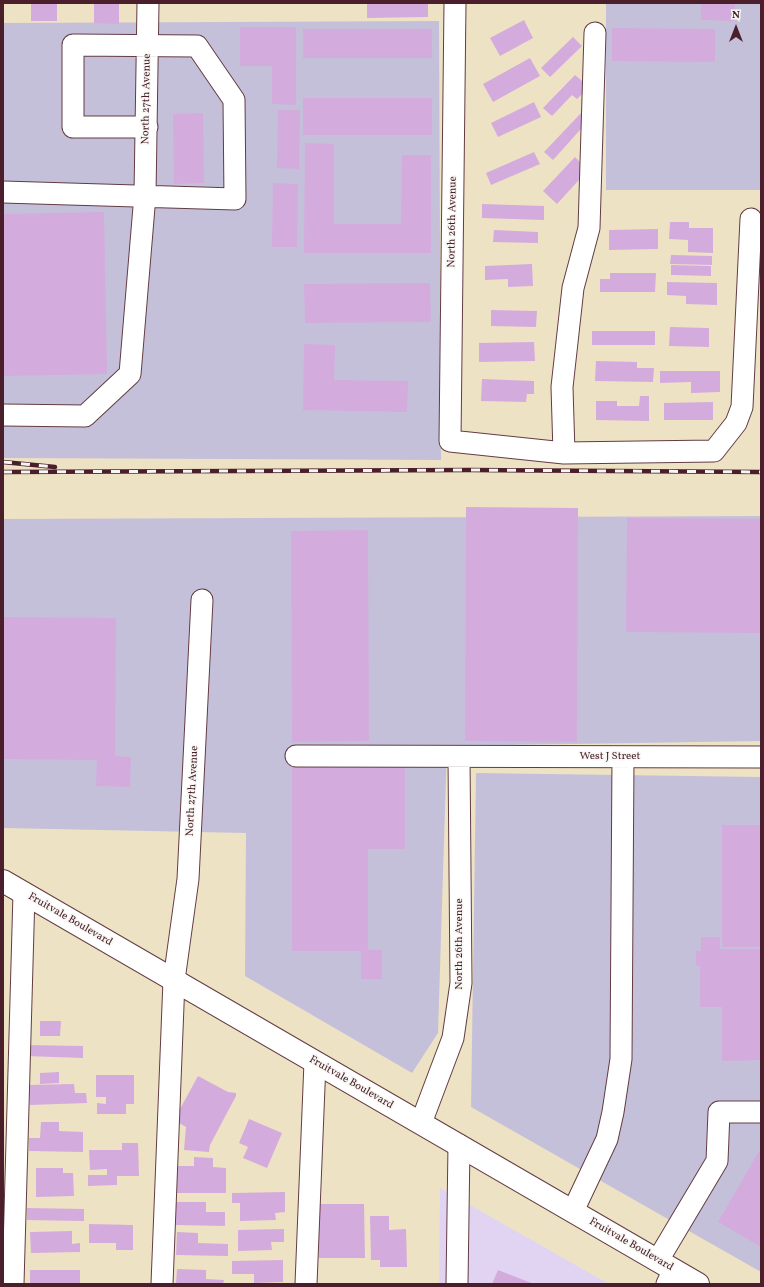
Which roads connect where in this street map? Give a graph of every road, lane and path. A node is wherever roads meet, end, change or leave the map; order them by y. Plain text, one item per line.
1 (148, 3) edge
2 (455, 3) edge
3 (595, 33) dead end
4 (147, 45) junction
5 (147, 127) junction
6 (3, 192) edge
7 (145, 195) junction
8 (751, 219) dead end
9 (3, 415) edge
10 (564, 453) junction
11 (202, 600) dead end
12 (296, 756) dead end
13 (623, 757) junction
14 (761, 757) edge
15 (459, 758) junction
16 (3, 881) edge
17 (24, 893) junction
18 (174, 980) junction
19 (315, 1062) junction
20 (761, 1112) edge
21 (421, 1124) junction
22 (459, 1145) junction
23 (573, 1211) junction
24 (666, 1271) edge
25 (13, 1284) edge
26 (162, 1284) edge
27 (306, 1284) edge
28 (457, 1284) edge
29 (698, 1284) edge

1 - 4 street, North 27th Avenue
2 - 10 street, North 26th Avenue
3 - 10 street
4 - 5 street, North 27th Avenue
4 - 5 street
4 - 7 street
5 - 7 street, North 27th Avenue
6 - 7 street
7 - 9 street, North 27th Avenue
8 - 10 street
11 - 18 street, North 27th Avenue
12 - 15 street, West J Street
13 - 14 street, West J Street
13 - 15 street, West J Street
13 - 23 street
15 - 21 street, North 26th Avenue
16 - 17 main road, Fruitvale Boulevard
17 - 18 main road, Fruitvale Boulevard
17 - 25 street
18 - 19 main road, Fruitvale Boulevard
18 - 26 street, North 27th Avenue
19 - 21 main road, Fruitvale Boulevard
19 - 27 street
20 - 24 street
21 - 22 main road, Fruitvale Boulevard
22 - 23 main road, Fruitvale Boulevard
22 - 28 street
23 - 24 main road, Fruitvale Boulevard
24 - 29 main road, Fruitvale Boulevard

